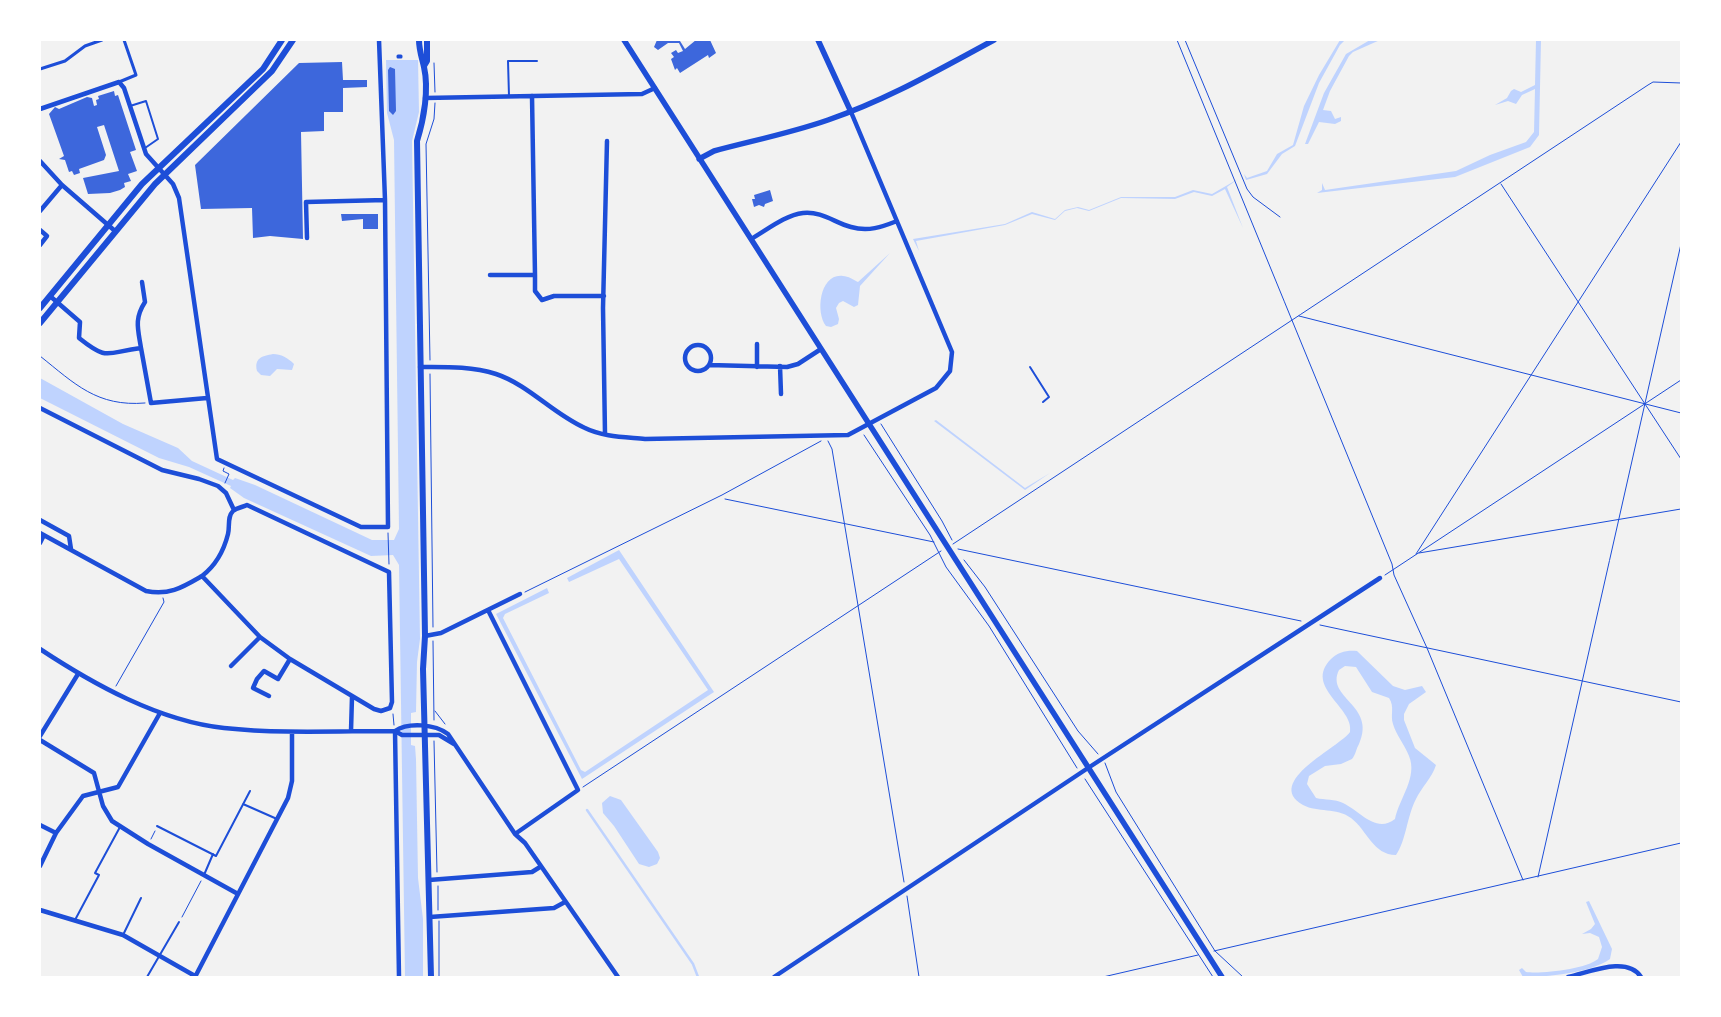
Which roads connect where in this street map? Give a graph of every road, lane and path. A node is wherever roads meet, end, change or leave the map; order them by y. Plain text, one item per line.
1 (102, 40) edge
2 (124, 40) edge
3 (282, 40) edge
4 (379, 40) edge
5 (419, 40) edge
6 (427, 40) edge
7 (624, 40) edge
8 (818, 40) edge
9 (994, 40) edge
10 (1177, 40) edge
11 (1185, 40) edge
12 (290, 42) edge
13 (537, 60) dead end
14 (434, 62) dead end
15 (424, 66) junction
16 (40, 69) edge
17 (119, 82) junction
18 (1681, 83) edge
19 (655, 88) junction
20 (509, 96) junction
21 (532, 96) junction
22 (425, 98) junction
23 (435, 98) junction
24 (130, 106) junction
25 (40, 109) edge
26 (851, 112) junction
27 (607, 141) dead end
28 (1681, 142) edge
29 (143, 149) junction
30 (699, 159) junction
31 (40, 161) edge
32 (158, 168) junction
33 (164, 174) junction
34 (1500, 183) junction
35 (62, 185) junction
36 (385, 200) junction
37 (40, 211) edge
38 (1280, 217) dead end
39 (897, 221) junction
40 (108, 225) junction
41 (40, 230) edge
42 (115, 231) junction
43 (307, 238) dead end
44 (751, 239) junction
45 (1681, 244) edge
46 (40, 245) edge
47 (490, 275) dead end
48 (535, 275) junction
49 (142, 282) dead end
50 (50, 296) junction
51 (604, 296) junction
52 (57, 302) junction
53 (1578, 302) junction
54 (40, 308) edge
55 (1299, 316) junction
56 (1292, 320) junction
57 (40, 324) edge
58 (757, 344) dead end
59 (141, 348) junction
60 (821, 349) junction
61 (40, 356) edge
62 (709, 365) junction
63 (780, 366) junction
64 (420, 367) junction
65 (430, 367) junction
66 (757, 367) junction
67 (1030, 367) dead end
68 (1532, 374) junction
69 (1681, 380) edge
70 (780, 394) dead end
71 (207, 398) junction
72 (151, 402) junction
73 (1043, 402) dead end
74 (1645, 404) junction
75 (40, 408) edge
76 (1681, 413) edge
77 (878, 420) junction
78 (869, 425) junction
79 (860, 430) junction
80 (605, 434) junction
81 (825, 436) junction
82 (1681, 460) edge
83 (225, 465) junction
84 (224, 485) dead end
85 (724, 499) dead end
86 (1681, 509) edge
87 (234, 510) junction
88 (40, 520) edge
89 (1618, 520) junction
90 (844, 523) junction
91 (42, 534) edge
92 (389, 538) dead end
93 (40, 542) edge
94 (934, 542) junction
95 (954, 544) junction
96 (71, 549) junction
97 (957, 549) junction
98 (940, 552) junction
99 (960, 553) dead end
100 (1416, 554) junction
101 (963, 558) dead end
102 (1393, 570) junction
103 (389, 572) junction
104 (202, 576) junction
105 (1380, 578) joint
106 (163, 594) junction
107 (520, 594) joint
108 (858, 606) junction
109 (488, 610) junction
110 (1311, 623) junction
111 (424, 636) junction
112 (433, 636) junction
113 (260, 637) junction
114 (1426, 648) junction
115 (40, 649) edge
116 (290, 659) junction
117 (231, 666) dead end
118 (78, 674) junction
119 (1582, 681) junction
120 (113, 691) junction
121 (269, 696) dead end
122 (352, 697) junction
123 (1681, 702) edge
124 (434, 710) junction
125 (160, 713) junction
126 (434, 723) dead end
127 (445, 725) dead end
128 (424, 726) junction
129 (351, 731) junction
130 (395, 731) junction
131 (292, 732) junction
132 (424, 734) junction
133 (434, 734) junction
134 (40, 738) edge
135 (454, 744) junction
136 (1103, 760) junction
137 (1088, 768) junction
138 (1081, 774) junction
139 (587, 785) dead end
140 (250, 791) dead end
141 (100, 793) junction
142 (244, 804) junction
143 (277, 819) junction
144 (40, 825) edge
145 (157, 826) joint
146 (120, 827) junction
147 (56, 833) junction
148 (515, 834) junction
149 (1681, 843) edge
150 (148, 844) junction
151 (213, 854) junction
152 (40, 866) edge
153 (540, 867) junction
154 (204, 876) junction
155 (1538, 877) junction
156 (437, 879) junction
157 (429, 880) junction
158 (1523, 880) junction
159 (906, 889) junction
160 (238, 894) junction
161 (141, 898) dead end
162 (566, 902) junction
163 (40, 910) edge
164 (430, 917) junction
165 (438, 917) junction
166 (75, 920) junction
167 (179, 922) joint
168 (123, 935) junction
169 (1215, 951) junction
170 (1206, 953) junction
171 (1198, 955) junction
172 (160, 956) junction
173 (195, 976) edge
174 (147, 977) edge
175 (399, 977) edge
176 (431, 977) edge
177 (439, 977) edge
178 (618, 977) edge
179 (774, 977) edge
180 (920, 977) edge
181 (1103, 977) edge
182 (1213, 977) edge
183 (1222, 977) edge
184 (1243, 977) edge
185 (1568, 977) edge
186 (1641, 977) edge

1 - 16 street
2 - 17 street
3 - 12 lane
3 - 32 main road
4 - 36 street
5 - 15 main road
6 - 15 main road
7 - 19 street
8 - 26 street
9 - 26 street
10 - 56 path
11 - 38 path
12 - 33 main road
13 - 20 lane
14 - 23 path
15 - 22 main road
17 - 24 street
17 - 25 street
18 - 34 path
19 - 21 street
19 - 30 street
20 - 21 street
20 - 23 street
21 - 48 street
22 - 23 street
22 - 64 main road
23 - 65 path
24 - 29 street
24 - 29 lane
26 - 30 street
26 - 39 street
27 - 51 street
28 - 53 path
29 - 32 street
30 - 44 street
31 - 35 street
32 - 33 street
32 - 40 main road
33 - 42 main road
33 - 71 street
34 - 53 path
34 - 55 path
35 - 37 street
35 - 40 street
36 - 43 street
36 - 83 street
39 - 44 street
39 - 77 street
40 - 42 street
40 - 50 main road
41 - 46 street
42 - 52 main road
44 - 60 street
45 - 74 path
47 - 48 street
48 - 51 street
49 - 59 street
50 - 52 street
50 - 54 main road
51 - 80 street
52 - 57 main road
52 - 59 street
53 - 68 path
53 - 74 path
55 - 56 path
55 - 68 path
56 - 95 path
56 - 102 path
58 - 66 street
59 - 72 street
60 - 63 street
60 - 78 street
61 - 72 path
62 - 62 street
62 - 66 street
63 - 66 street
63 - 70 street
64 - 65 street
64 - 111 main road
65 - 80 street
65 - 112 path
67 - 73 lane
68 - 74 path
68 - 100 path
69 - 74 path
71 - 72 street
71 - 83 street
74 - 76 path
74 - 82 path
74 - 89 path
74 - 100 path
75 - 87 street
77 - 78 street
77 - 95 path
78 - 79 street
78 - 137 street
79 - 81 street
79 - 94 path
80 - 81 street
81 - 90 path
81 - 107 path
83 - 84 path
85 - 90 path
86 - 89 path
87 - 103 street
87 - 104 street
88 - 96 street
89 - 100 path
89 - 119 path
90 - 94 path
90 - 108 path
91 - 93 street
91 - 96 street
92 - 103 path
94 - 98 path
95 - 97 path
96 - 106 street
97 - 99 path
97 - 110 path
98 - 108 path
98 - 138 path
100 - 102 path
101 - 136 path
102 - 105 path
102 - 114 path
103 - 122 street
104 - 106 street
104 - 113 street
105 - 110 street
106 - 120 path
107 - 109 street
108 - 139 path
108 - 159 path
109 - 112 street
109 - 148 street
110 - 114 path
110 - 136 street
111 - 112 street
111 - 128 main road
112 - 124 path
113 - 116 street
113 - 117 street
114 - 119 path
114 - 158 path
115 - 118 street
116 - 121 street
116 - 122 street
118 - 120 street
118 - 134 street
119 - 123 path
119 - 155 path
120 - 125 street
122 - 129 street
124 - 126 path
124 - 127 path
125 - 131 street
125 - 141 street
128 - 130 street
128 - 132 main road
128 - 135 street
129 - 130 street
129 - 131 street
130 - 132 street
130 - 175 street
131 - 143 street
132 - 133 street
132 - 157 main road
133 - 135 street
133 - 156 path
134 - 141 street
135 - 148 street
136 - 137 street
136 - 169 path
137 - 138 street
137 - 170 street
138 - 159 street
138 - 171 path
140 - 142 lane
141 - 146 street
141 - 147 street
142 - 143 lane
142 - 151 lane
143 - 160 street
144 - 147 street
145 - 150 path
145 - 151 lane
146 - 150 street
146 - 166 lane
147 - 152 street
148 - 153 street
149 - 155 path
150 - 154 street
151 - 154 lane
153 - 156 street
153 - 162 street
154 - 160 street
154 - 167 path
155 - 158 path
156 - 157 street
156 - 165 path
157 - 164 main road
158 - 169 path
159 - 179 street
159 - 180 path
160 - 173 street
161 - 168 lane
162 - 165 street
162 - 178 street
163 - 166 street
164 - 165 street
164 - 176 main road
165 - 177 path
166 - 168 street
167 - 172 lane
168 - 172 street
169 - 170 path
169 - 184 path
170 - 171 path
170 - 183 street
171 - 181 path
171 - 182 path
172 - 173 street
172 - 174 lane
185 - 186 street

